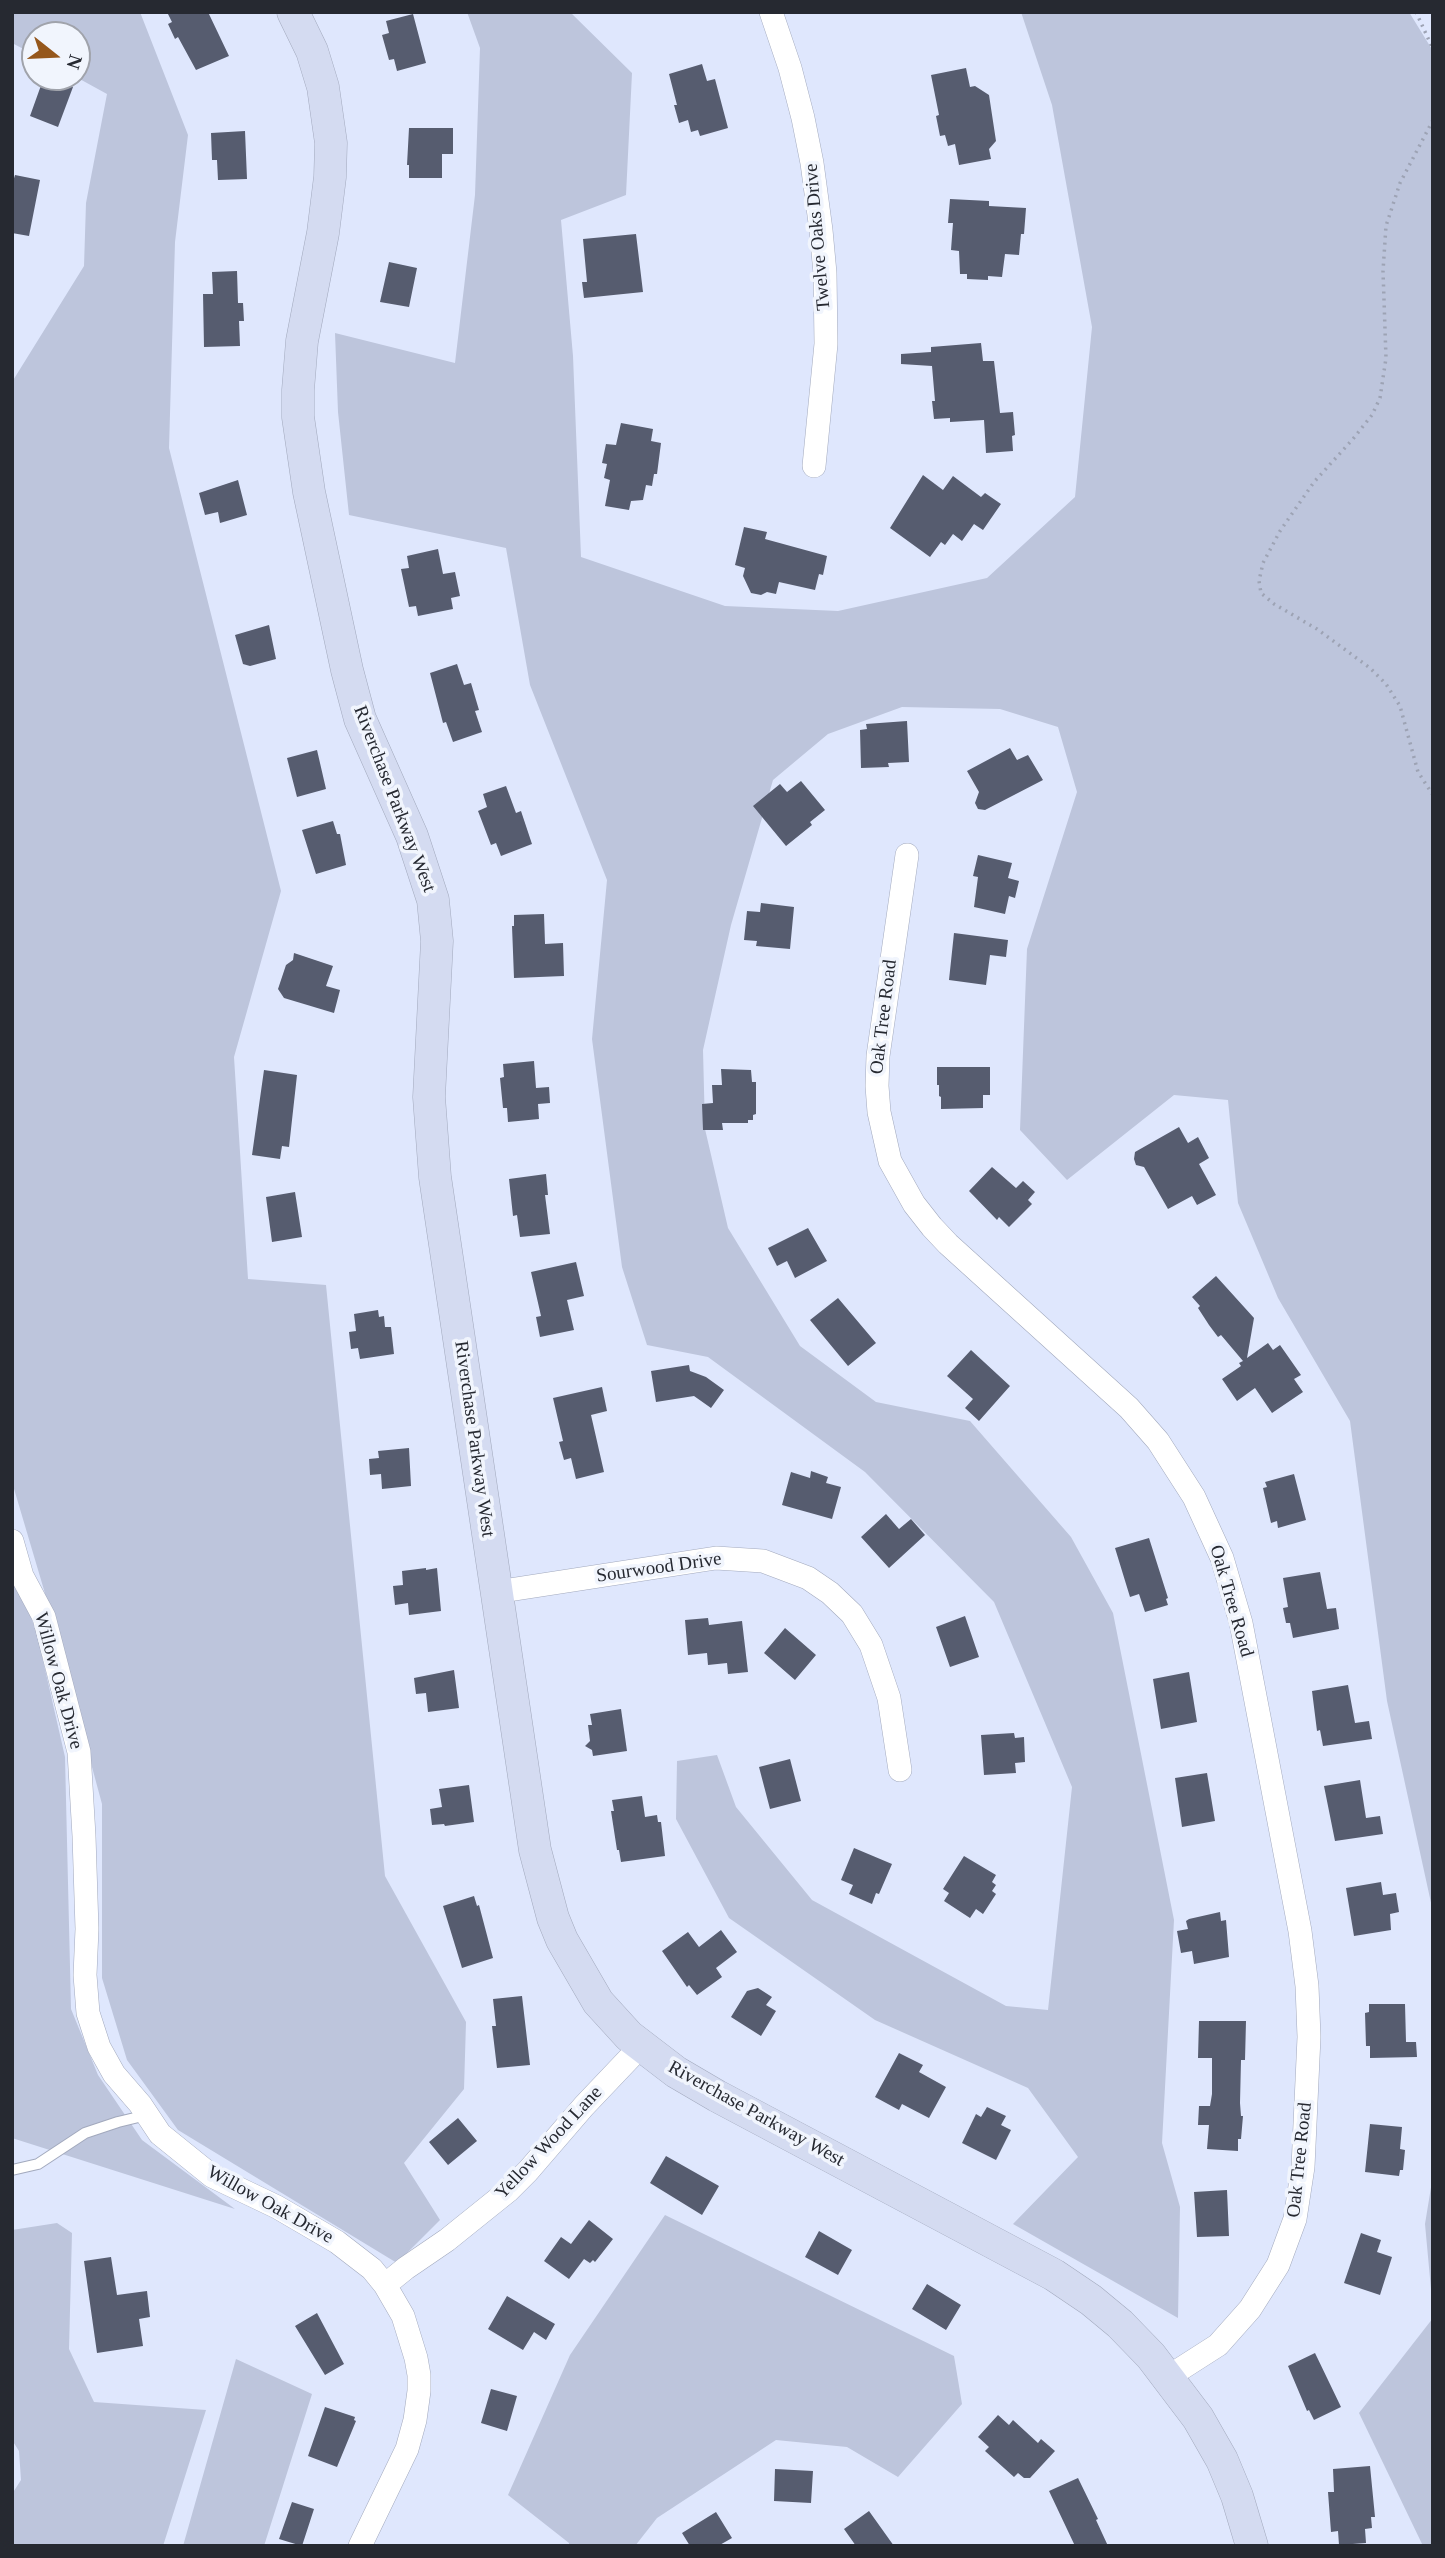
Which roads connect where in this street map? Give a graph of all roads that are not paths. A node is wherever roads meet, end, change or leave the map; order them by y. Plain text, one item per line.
1 (293, 12) edge
2 (771, 12) edge
3 (814, 466) dead end
4 (907, 855) dead end
5 (12, 1541) edge
6 (496, 1592) junction
7 (900, 1770) dead end
8 (641, 2046) junction
9 (148, 2115) junction
10 (12, 2170) edge
11 (385, 2285) junction
12 (1168, 2377) junction
13 (360, 2546) edge
14 (1252, 2546) edge

1 - 6 street, Riverchase Parkway West
2 - 3 street, Twelve Oaks Drive
4 - 12 street, Oak Tree Road
5 - 9 street, Willow Oak Drive
6 - 7 street, Sourwood Drive
6 - 8 street, Riverchase Parkway West
8 - 11 street, Yellow Wood Lane
8 - 12 street, Riverchase Parkway West
9 - 10 lane
9 - 11 street, Willow Oak Drive
11 - 13 street, Willow Oak Drive
12 - 14 street, Riverchase Parkway West

